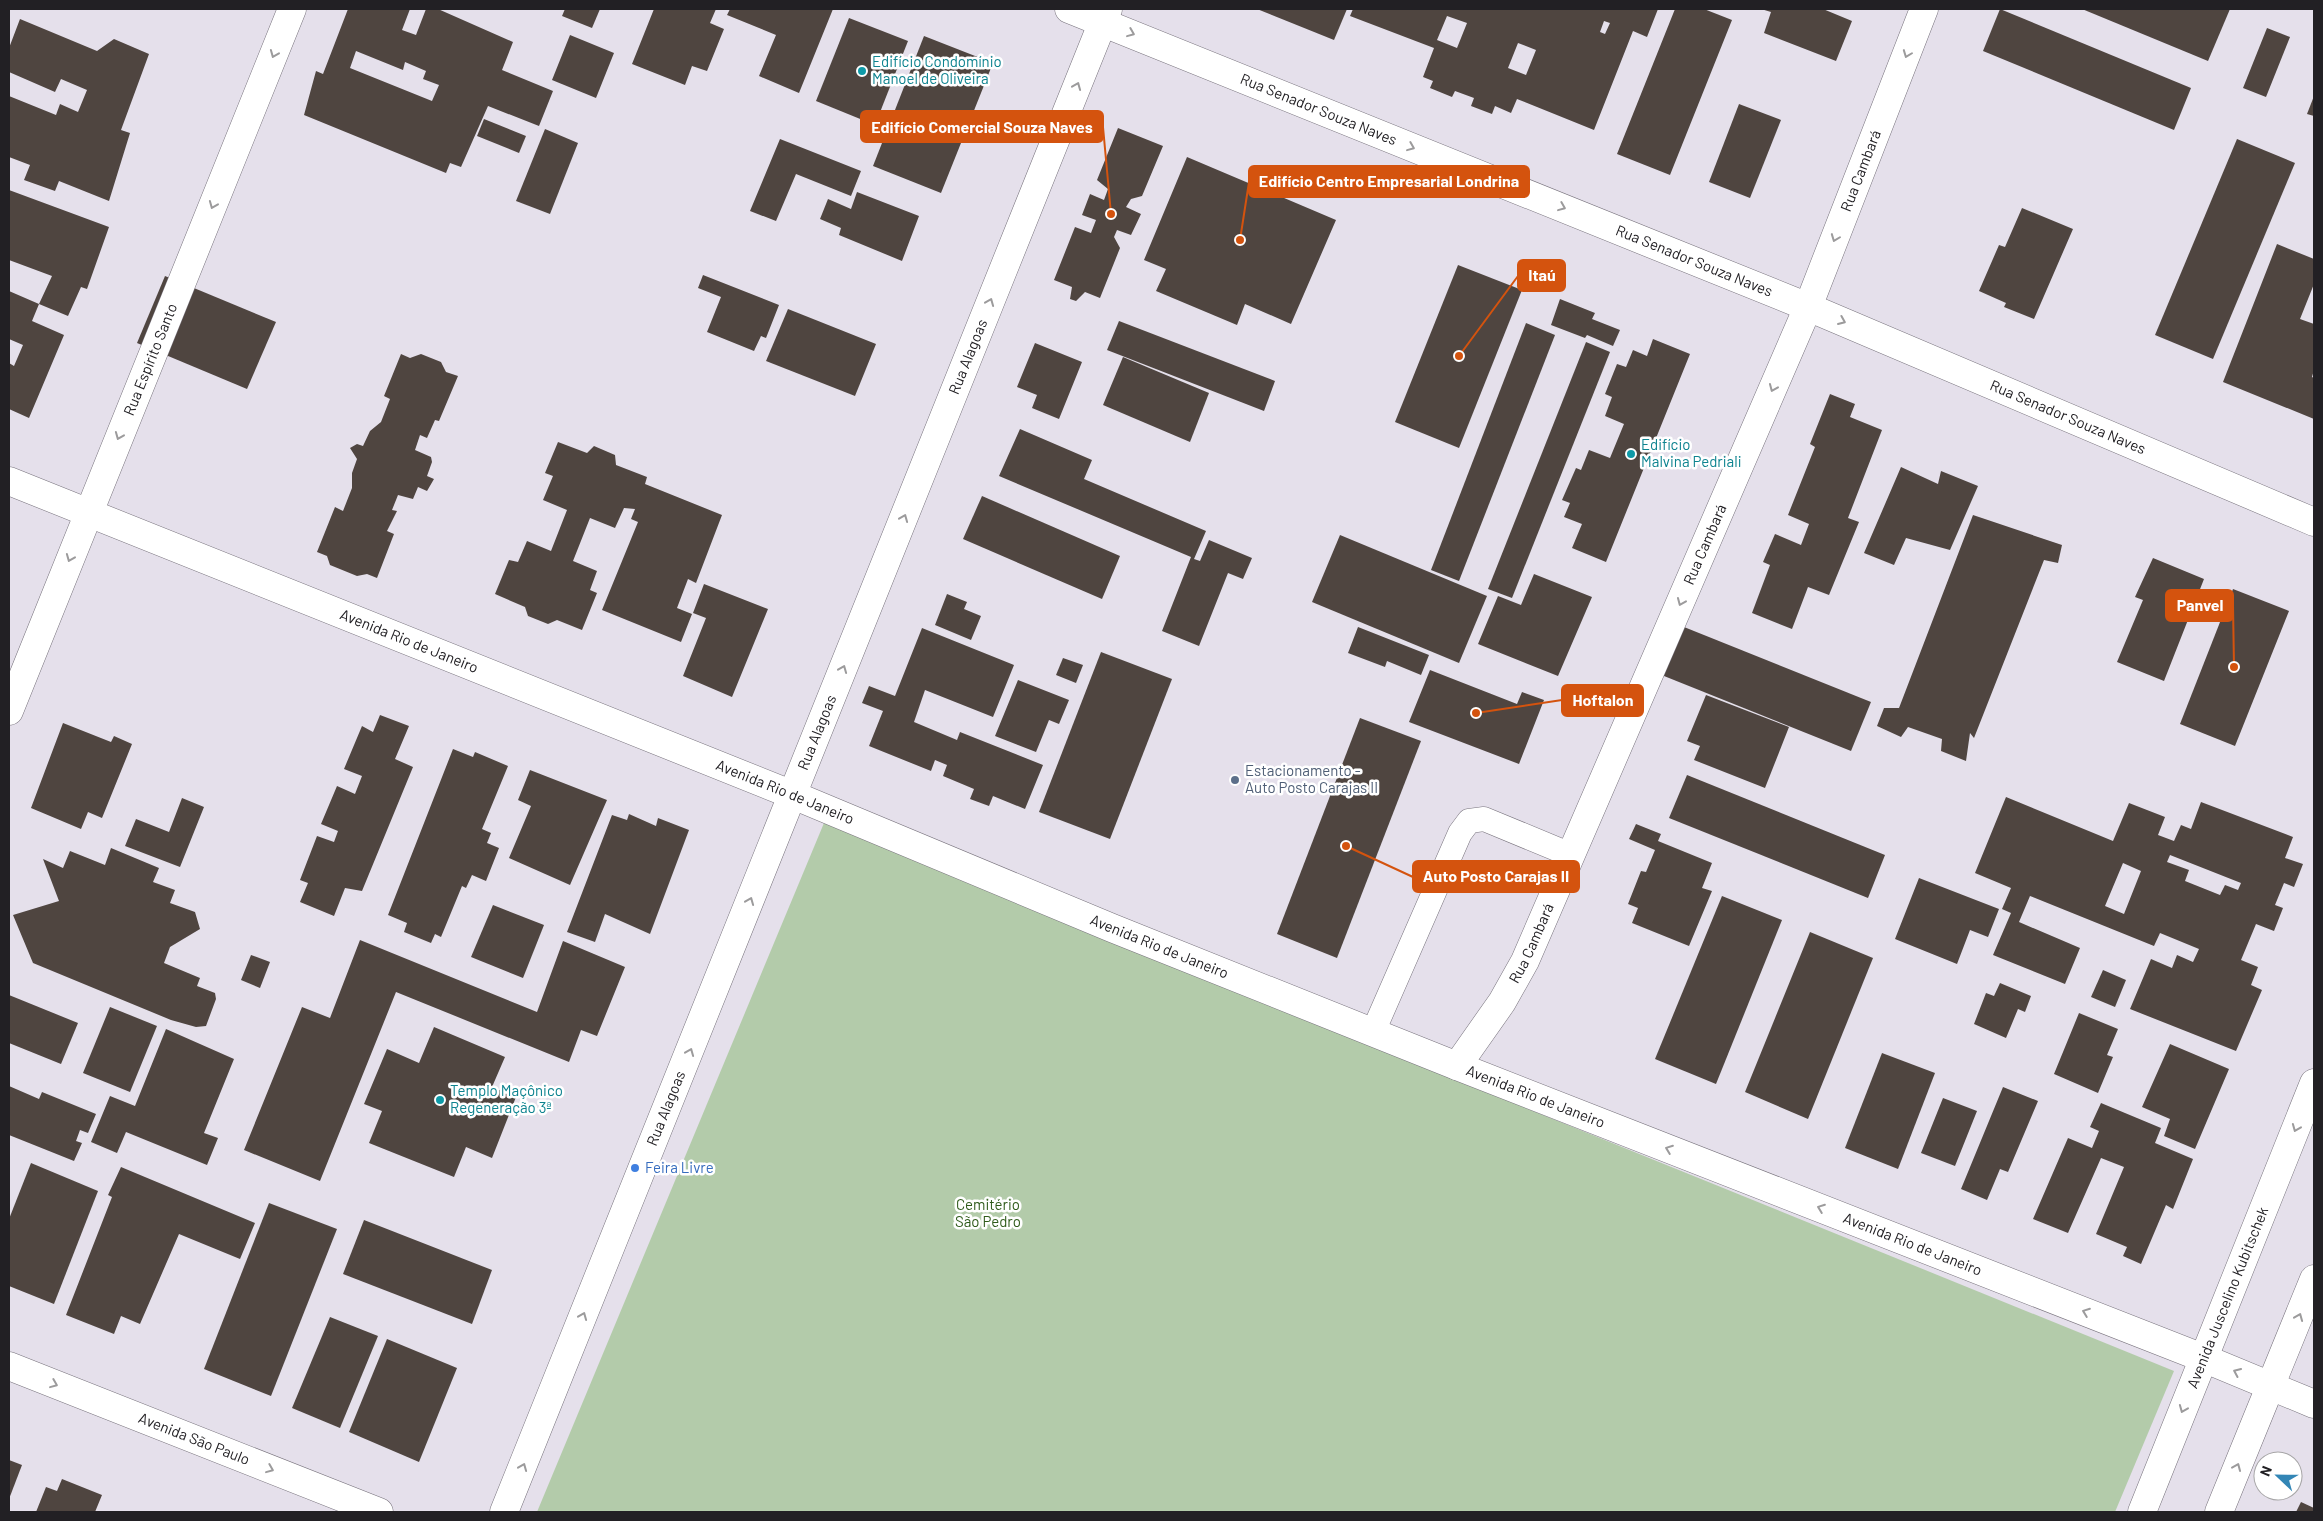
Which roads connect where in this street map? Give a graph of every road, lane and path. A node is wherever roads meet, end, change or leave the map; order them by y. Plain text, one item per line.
1 (292, 9) edge
2 (1069, 9) edge
3 (1924, 9) edge
4 (1105, 15) edge
5 (1808, 307) junction
6 (9, 481) edge
7 (88, 513) junction
8 (2314, 522) edge
9 (9, 711) edge
10 (793, 795) junction
11 (1571, 855) junction
12 (1373, 1032) junction
13 (1457, 1066) junction
14 (2314, 1083) edge
15 (2314, 1279) edge
16 (2204, 1358) junction
17 (9, 1366) edge
18 (2271, 1387) junction
19 (2314, 1404) edge
20 (379, 1512) edge
21 (504, 1512) edge
22 (2142, 1512) edge
23 (2219, 1512) edge

1 -> 7 street, Rua Espírito Santo
2 - 4 street, Rua Senador Souza Naves
3 -> 5 street, Rua Cambará
4 -> 5 street, Rua Senador Souza Naves
10 -> 4 street, Rua Alagoas
5 -> 8 street, Rua Senador Souza Naves
5 -> 11 street, Rua Cambará
6 - 7 street, Avenida Rio de Janeiro
7 -> 9 street, Rua Espírito Santo
7 - 10 street, Avenida Rio de Janeiro
10 - 12 street, Avenida Rio de Janeiro
21 -> 10 street, Rua Alagoas
11 - 12 lane
11 - 13 street, Rua Cambará
12 - 13 street, Avenida Rio de Janeiro
16 -> 13 street, Avenida Rio de Janeiro
14 -> 16 street, Avenida Juscelino Kubitschek
18 -> 15 street
18 -> 16 street, Avenida Rio de Janeiro
16 -> 22 street, Avenida Juscelino Kubitschek
17 -> 20 street, Avenida São Paulo
18 - 19 street, Avenida Rio de Janeiro
23 -> 18 street

